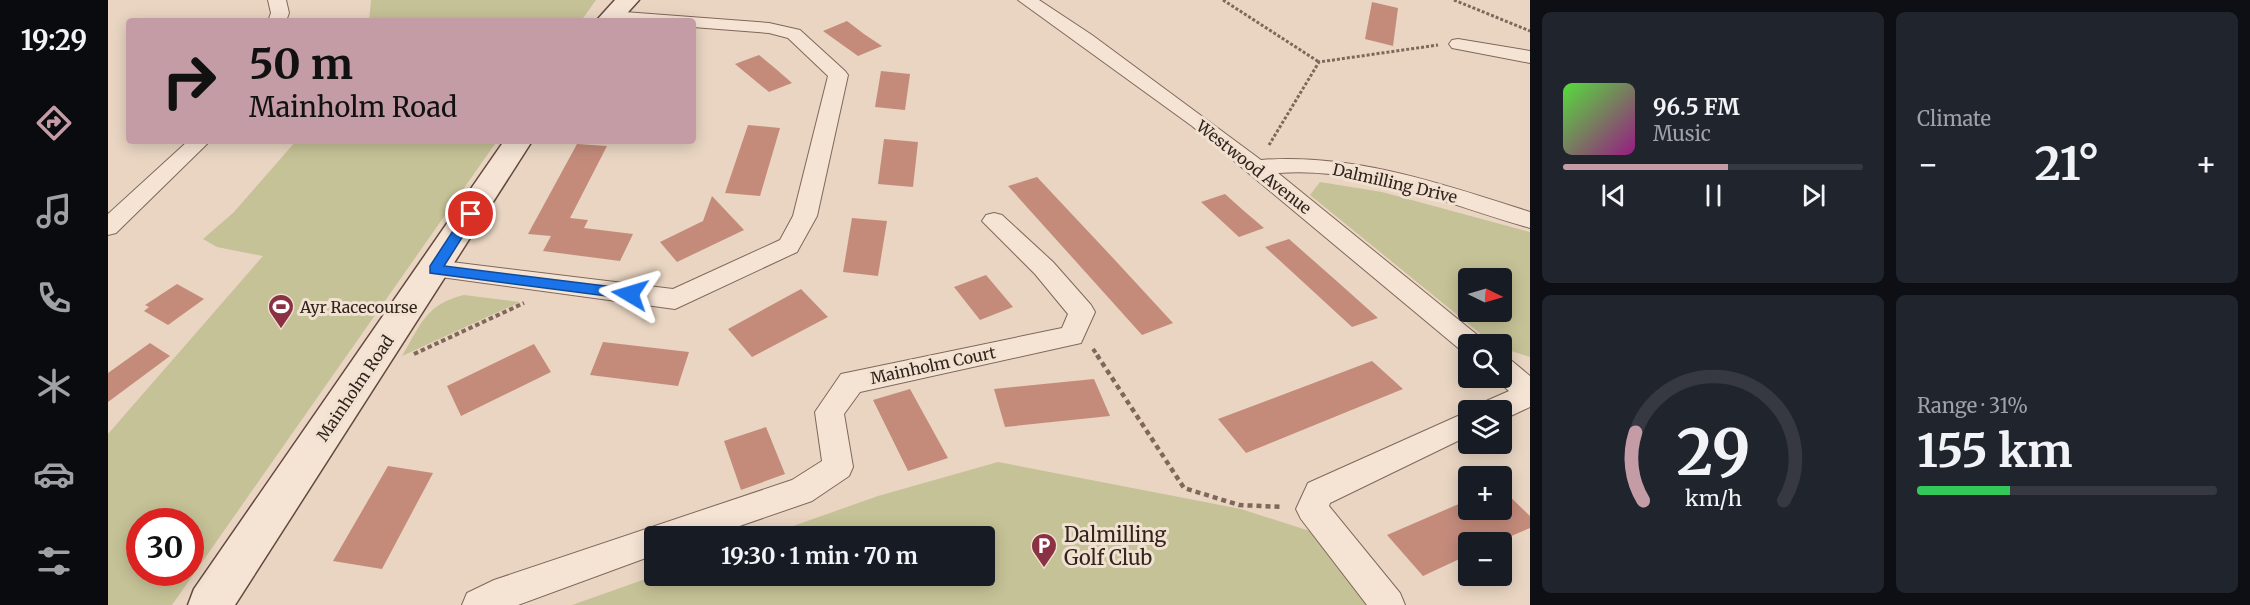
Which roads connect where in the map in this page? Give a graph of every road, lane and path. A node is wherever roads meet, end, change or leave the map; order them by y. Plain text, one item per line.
1 (277, 0) edge
2 (628, 0) edge
3 (1026, 0) edge
4 (1223, 0) edge
5 (1454, 0) edge
6 (278, 18) edge
7 (609, 18) edge
8 (696, 22) edge
9 (1530, 31) edge
10 (1458, 44) joint
11 (1530, 57) edge
12 (1318, 62) junction
13 (197, 144) edge
14 (516, 144) edge
15 (1257, 167) junction
16 (1530, 220) edge
17 (994, 221) dead end
18 (108, 227) edge
19 (435, 269) junction
20 (540, 282) junction
21 (1459, 334) edge
22 (1072, 336) junction
23 (373, 362) junction
24 (1512, 378) edge
25 (1530, 393) edge
26 (1512, 402) edge
27 (1458, 428) edge
28 (1312, 509) junction
29 (696, 526) edge
30 (644, 544) edge
31 (210, 605) edge
32 (479, 605) edge
33 (1389, 605) edge

1 - 6 street
2 - 7 street
3 - 15 street, Westwood Avenue
4 - 12 path
5 - 9 path
8 - 20 street
10 - 11 street
10 - 12 path
12 - 15 path
13 - 18 street
14 - 19 street, Mainholm Road
15 - 16 street, Dalmilling Drive
15 - 21 street, Westwood Avenue
17 - 22 street
19 - 20 street
19 - 23 street, Mainholm Road
20 - 23 path
22 - 28 path
22 - 29 street, Mainholm Court
23 - 31 street, Mainholm Road
24 - 25 street
25 - 26 street
27 - 28 street
28 - 33 street
30 - 32 street

